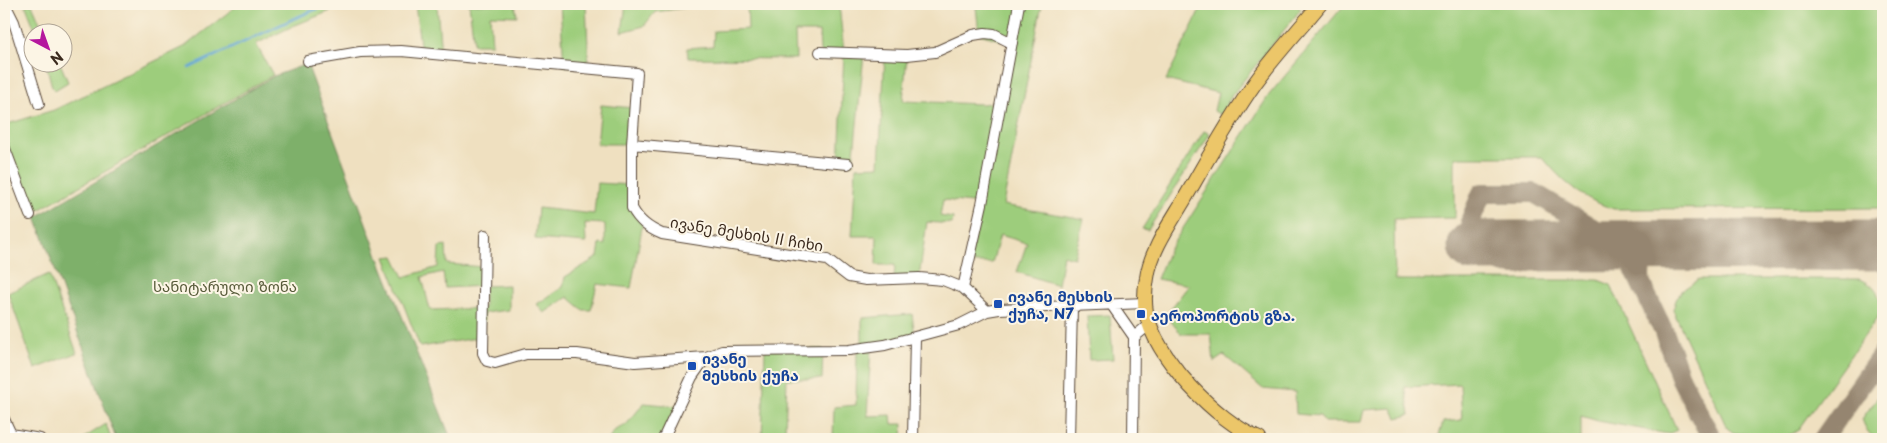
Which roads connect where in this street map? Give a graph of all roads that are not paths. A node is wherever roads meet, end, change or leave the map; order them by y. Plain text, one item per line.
1 (5, 4) edge
2 (1019, 4) edge
3 (1320, 4) edge
4 (1012, 42) junction
5 (820, 52) dead end
6 (308, 61) dead end
7 (39, 104) dead end
8 (632, 144) junction
9 (4, 146) edge
10 (848, 164) dead end
11 (30, 215) dead end
12 (485, 235) dead end
13 (963, 288) junction
14 (1145, 303) junction
15 (1110, 304) junction
16 (1072, 307) junction
17 (987, 311) junction
18 (1150, 324) junction
19 (915, 337) junction
20 (1134, 337) junction
21 (706, 357) junction
22 (4, 419) edge
23 (7, 436) edge
24 (40, 439) edge
25 (663, 439) edge
26 (913, 439) edge
27 (1069, 439) edge
28 (1133, 439) edge
29 (1259, 439) edge

1 - 7 street
2 - 4 street
3 - 14 highway
4 - 5 street
4 - 13 street
6 - 8 street, ივანე მესხის II ჩიხი
8 - 10 street
8 - 13 street, ივანე მესხის II ჩიხი
9 - 11 street
12 - 21 street
13 - 17 street, ივანე მესხის II ჩიხი
14 - 15 street
14 - 18 highway
15 - 16 street
15 - 20 street
16 - 17 street
16 - 27 street
17 - 19 street
18 - 20 street
18 - 29 highway
19 - 21 street
19 - 26 street
20 - 28 street
21 - 25 street
22 - 23 street
23 - 24 street

